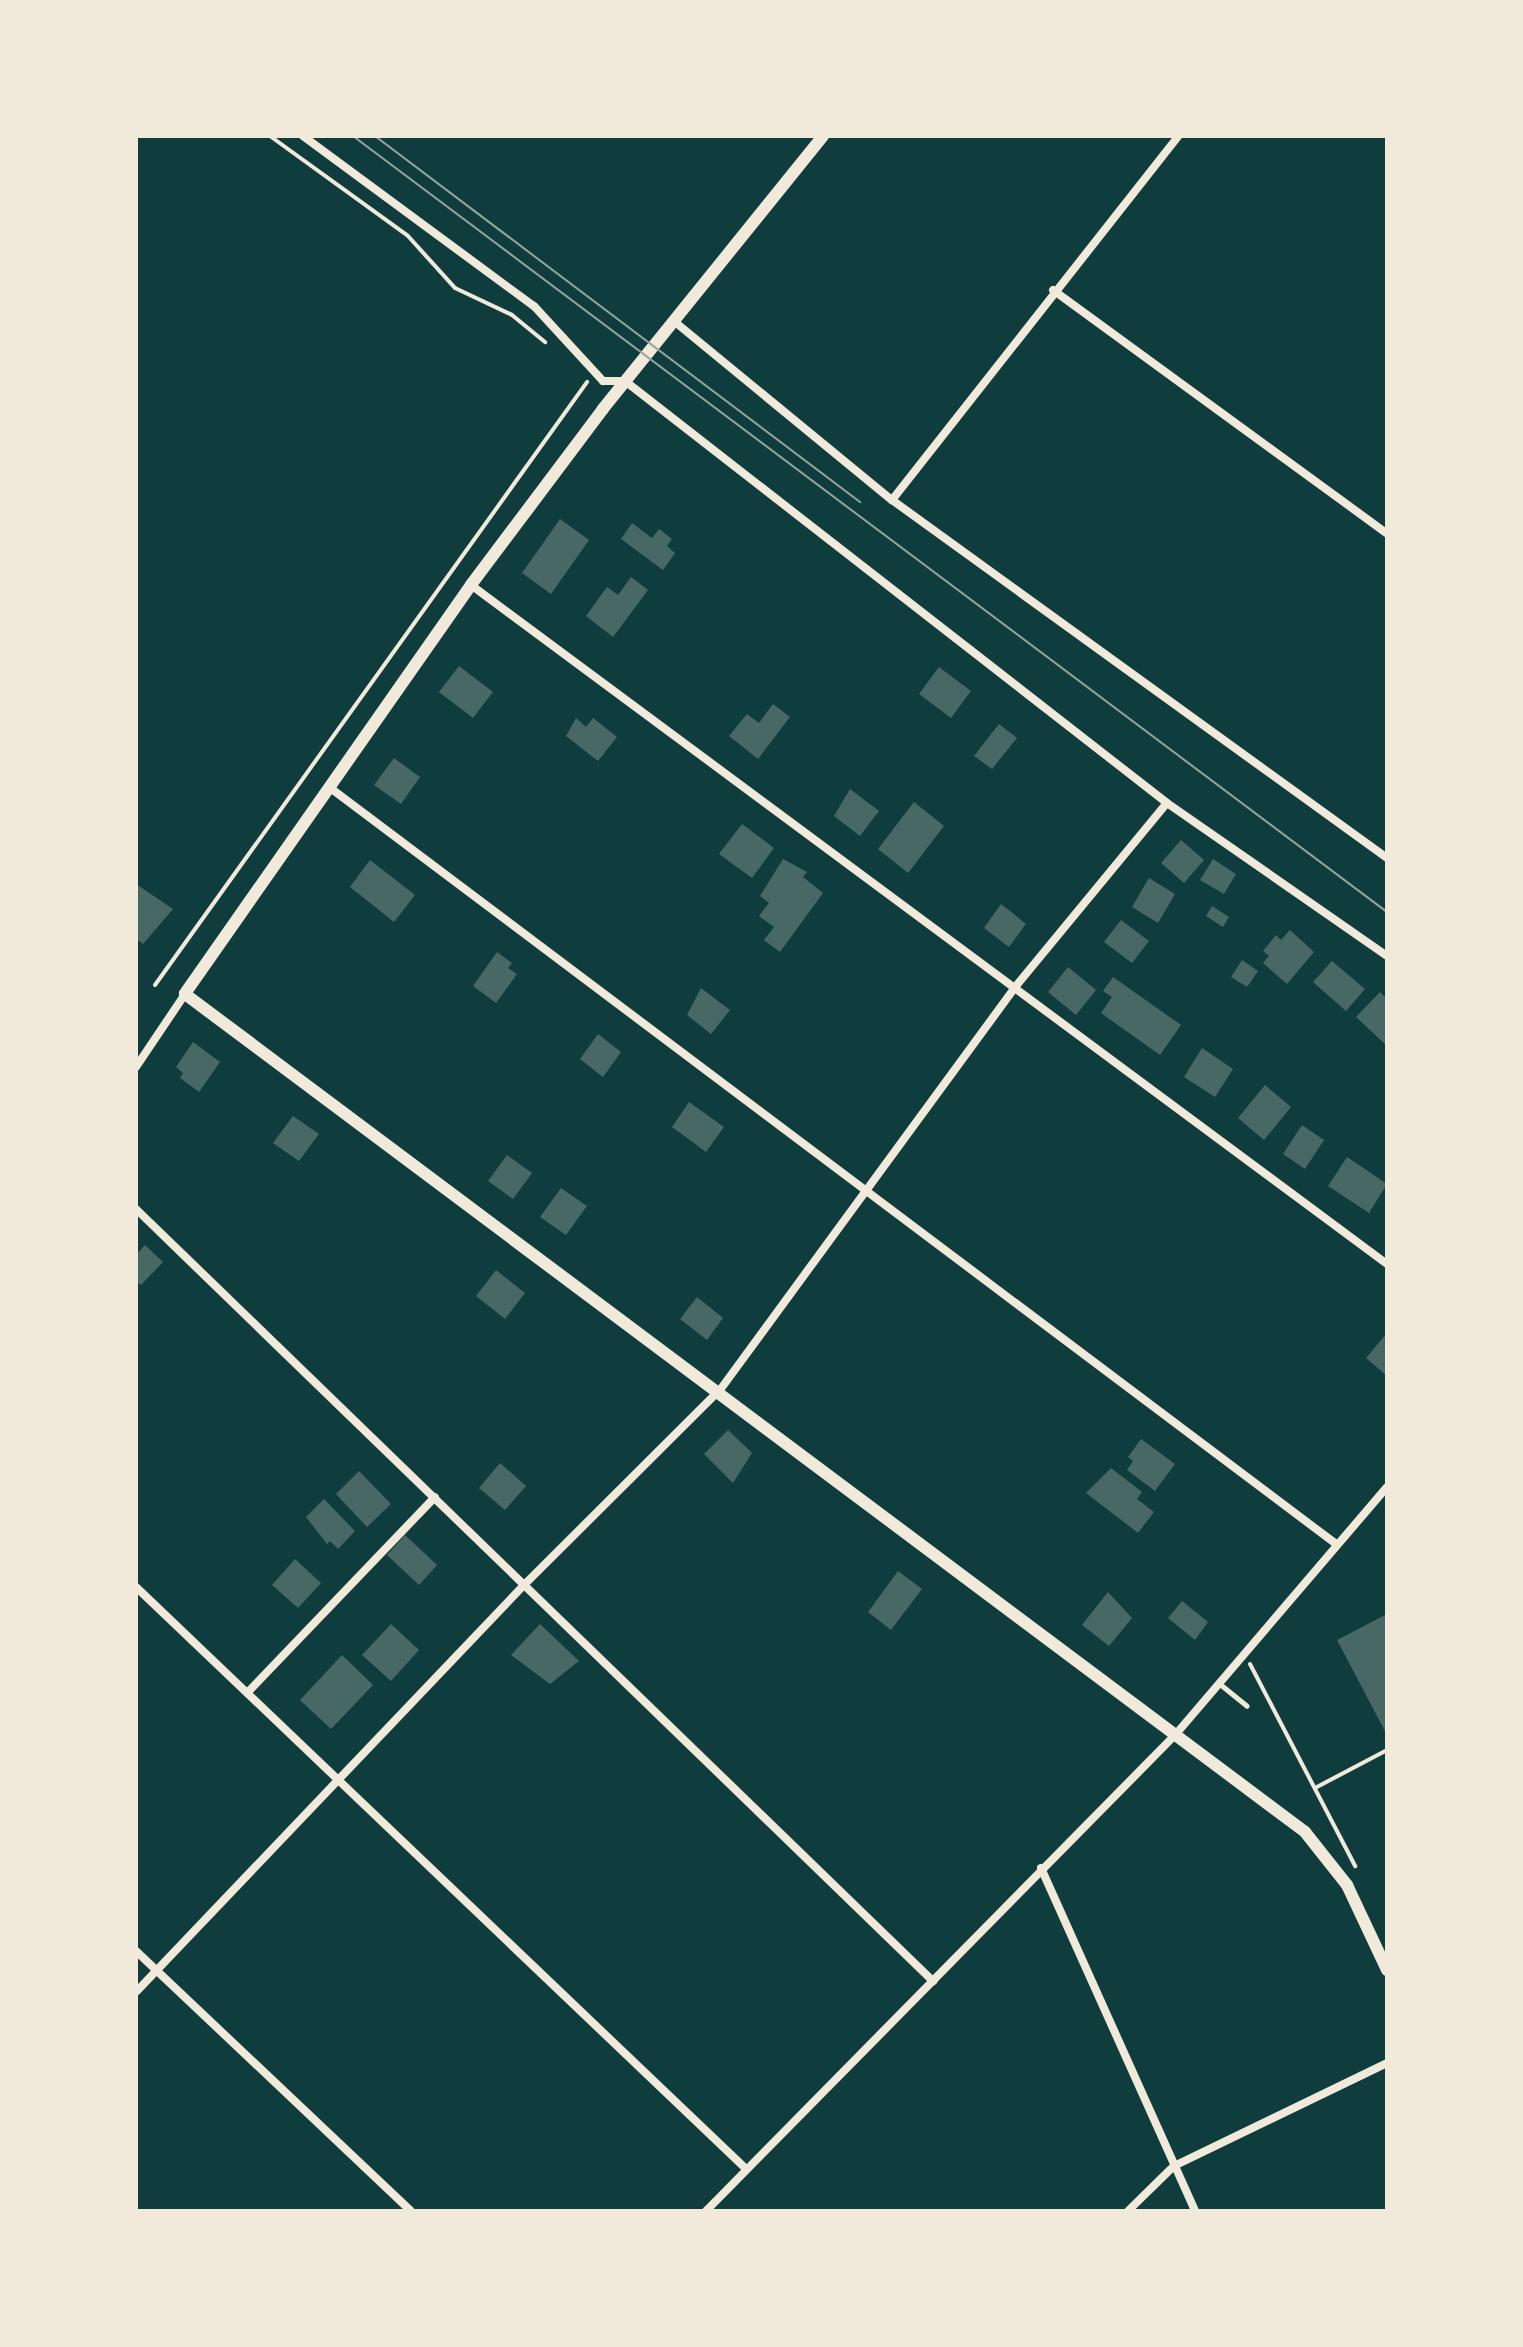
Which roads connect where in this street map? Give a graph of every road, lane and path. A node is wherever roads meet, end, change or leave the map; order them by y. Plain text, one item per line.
1 (270, 136) edge
2 (303, 136) edge
3 (823, 136) edge
4 (1178, 136) edge
5 (1053, 290) junction
6 (675, 322) junction
7 (553, 350) dead end
8 (594, 373) junction
9 (625, 381) junction
10 (585, 382) junction
11 (591, 391) dead end
12 (892, 500) junction
13 (1387, 534) edge
14 (471, 585) junction
15 (329, 787) junction
16 (1167, 803) junction
17 (1387, 858) edge
18 (1387, 956) edge
19 (155, 985) dead end
20 (1016, 986) junction
21 (185, 994) junction
22 (136, 1067) edge
23 (866, 1189) junction
24 (136, 1209) edge
25 (1387, 1264) edge
26 (720, 1390) junction
27 (1387, 1487) edge
28 (435, 1497) junction
29 (1336, 1544) junction
30 (525, 1584) junction
31 (136, 1587) edge
32 (1246, 1655) junction
33 (1221, 1685) junction
34 (248, 1692) junction
35 (1247, 1706) dead end
36 (1176, 1734) junction
37 (1387, 1750) edge
38 (339, 1783) junction
39 (1314, 1788) junction
40 (1041, 1868) junction
41 (1357, 1871) dead end
42 (136, 1951) edge
43 (1387, 1970) edge
44 (157, 1971) junction
45 (933, 1981) junction
46 (136, 1992) edge
47 (1387, 2063) edge
48 (1174, 2166) junction
49 (745, 2168) junction
50 (411, 2211) edge
51 (706, 2211) edge
52 (1128, 2211) edge
53 (1195, 2211) edge

1 - 7 path
2 - 8 street
3 - 6 street
4 - 5 street
5 - 12 street
5 - 13 street
6 - 9 street
6 - 12 street
8 - 9 street
8 - 10 path
9 - 14 street
9 - 16 street
10 - 11 path
10 - 19 path
12 - 17 street
14 - 15 street
14 - 20 street
15 - 21 street
15 - 23 street
16 - 18 street
16 - 20 street
20 - 23 street
20 - 25 street
21 - 22 street
21 - 26 street
23 - 26 street
23 - 29 street
24 - 28 street
26 - 30 street
26 - 36 street
27 - 29 street
28 - 30 street
28 - 34 street
29 - 32 street
30 - 38 street
30 - 45 street
31 - 34 street
32 - 33 street
32 - 39 path
33 - 35 lane
33 - 36 street
34 - 38 street
36 - 40 street
36 - 43 street
37 - 39 path
38 - 44 street
38 - 49 street
39 - 41 path
40 - 45 street
40 - 48 street
42 - 44 street
44 - 46 street
44 - 50 street
45 - 49 street
47 - 48 street
48 - 52 street
48 - 53 street
49 - 51 street

